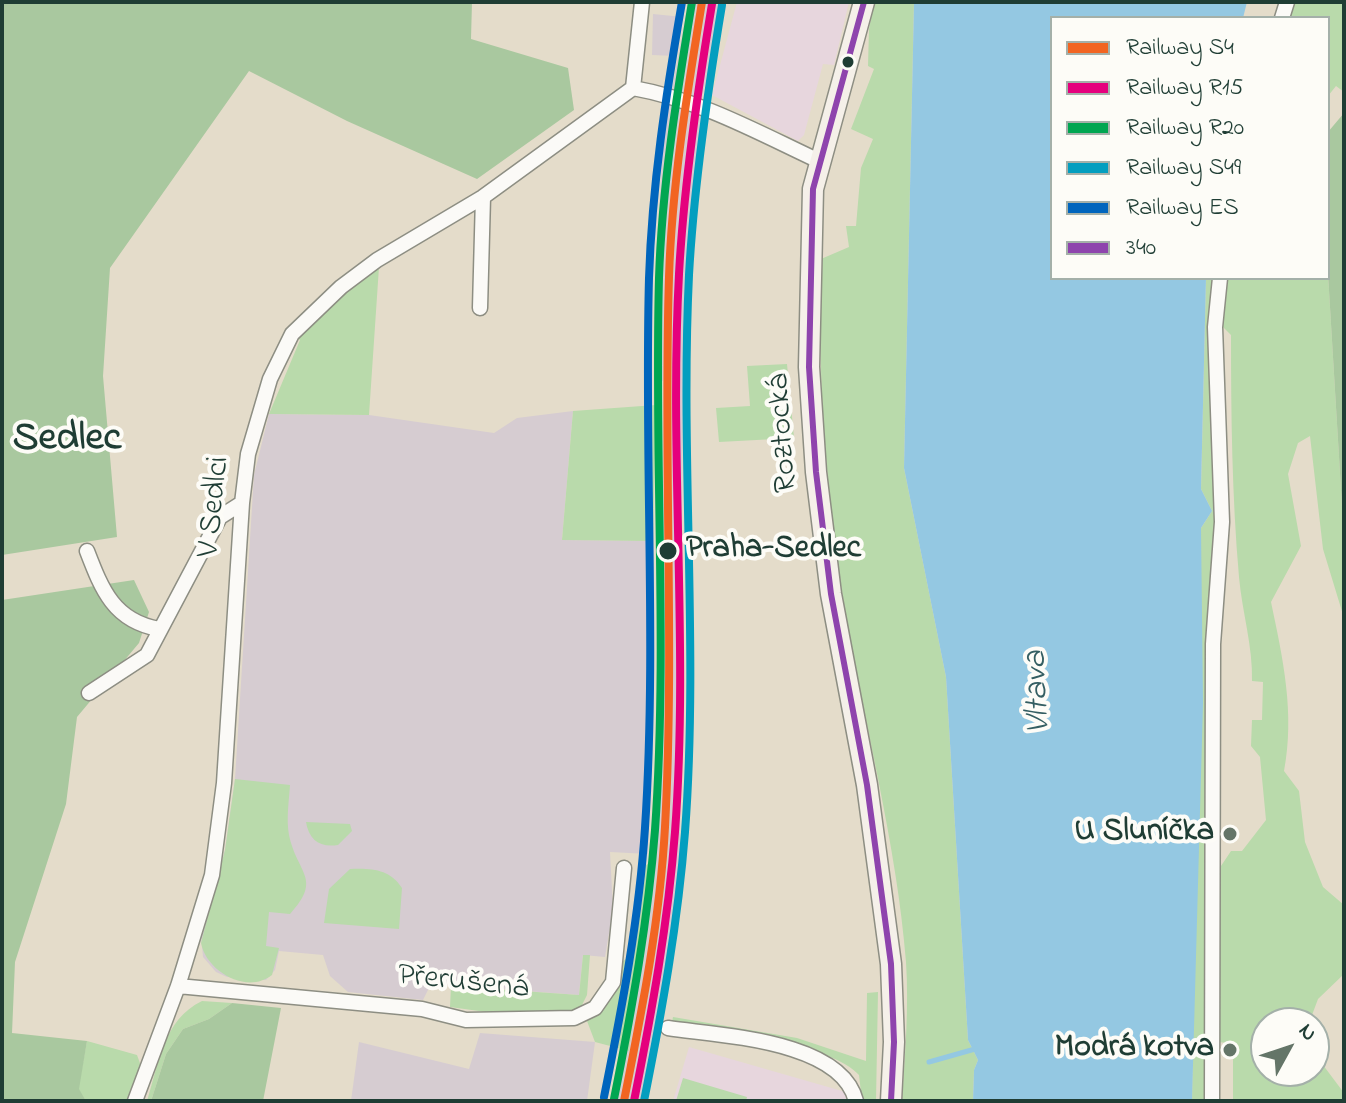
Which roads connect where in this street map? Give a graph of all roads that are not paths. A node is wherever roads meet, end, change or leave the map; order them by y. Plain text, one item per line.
1 (642, 2) edge
2 (864, 2) edge
3 (633, 88) junction
4 (819, 161) junction
5 (483, 197) junction
6 (1220, 280) edge
7 (480, 308) dead end
8 (242, 503) junction
9 (87, 551) dead end
10 (159, 629) junction
11 (89, 693) dead end
12 (624, 868) dead end
13 (178, 986) junction
14 (668, 1028) dead end
15 (135, 1101) edge
16 (856, 1101) edge
17 (891, 1101) edge
18 (1212, 1101) edge

1 - 3 street
2 - 4 main road, Roztocká
3 - 4 street
3 - 5 street, V Sedlci
4 - 17 main road, Roztocká
5 - 7 street
5 - 8 street, V Sedlci
6 - 18 street
8 - 10 street
8 - 13 street, V Sedlci
9 - 10 street
10 - 11 street
12 - 13 street, Přerušená
13 - 15 street, V Sedlci
14 - 16 street

